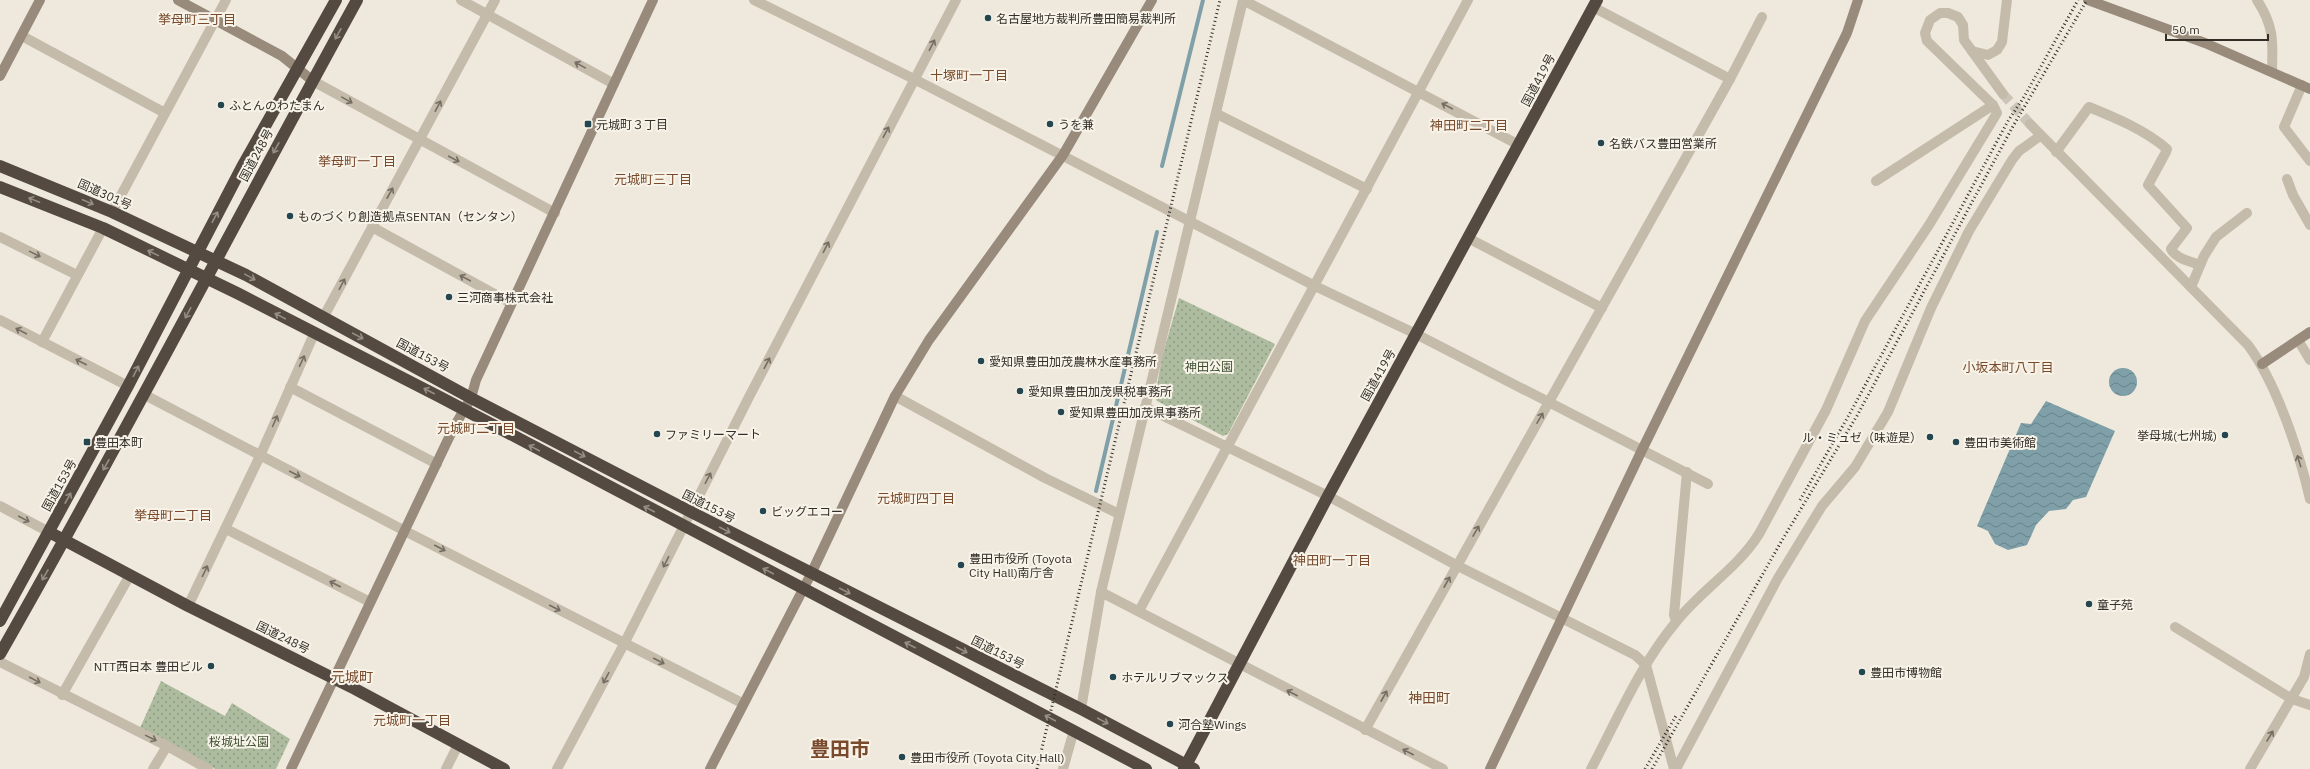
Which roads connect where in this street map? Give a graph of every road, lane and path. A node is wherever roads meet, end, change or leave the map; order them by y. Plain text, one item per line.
1 (40, 0) edge
2 (178, 0) edge
3 (226, 0) edge
4 (336, 0) edge
5 (357, 0) edge
6 (461, 0) edge
7 (495, 0) edge
8 (653, 0) edge
9 (754, 0) edge
10 (956, 0) edge
11 (1152, 0) edge
12 (1243, 0) edge
13 (1468, 0) edge
14 (1858, 0) edge
15 (2007, 0) edge
16 (2088, 0) edge
17 (2257, 0) edge
18 (1595, 4) edge
19 (487, 15) junction
20 (1762, 17) dead end
21 (215, 21) junction
22 (22, 36) junction
23 (1972, 51) junction
24 (296, 68) junction
25 (2272, 71) junction
26 (0, 76) edge
27 (914, 79) junction
28 (1730, 79) junction
29 (313, 80) junction
30 (614, 84) junction
31 (2306, 87) edge
32 (1420, 91) junction
33 (2003, 94) tunnel mouth
34 (1993, 105) junction
35 (165, 113) junction
36 (1217, 114) junction
37 (2030, 124) tunnel mouth
38 (2040, 136) junction
39 (419, 140) junction
40 (1519, 144) junction
41 (2056, 152) junction
42 (1063, 155) junction
43 (2310, 161) edge
44 (0, 166) edge
45 (2287, 179) dead end
46 (1876, 181) dead end
47 (0, 187) edge
48 (1368, 189) junction
49 (112, 212) junction
50 (555, 213) junction
51 (2247, 213) dead end
52 (1190, 220) junction
53 (2310, 225) edge
54 (372, 227) junction
55 (103, 228) junction
56 (0, 237) edge
57 (1468, 238) junction
58 (197, 251) junction
59 (215, 260) junction
60 (2200, 265) junction
61 (188, 270) junction
62 (77, 275) junction
63 (206, 279) junction
64 (1315, 286) junction
65 (2191, 287) junction
66 (511, 303) junction
67 (1602, 308) junction
68 (323, 318) junction
69 (0, 320) edge
70 (2310, 332) edge
71 (314, 334) junction
72 (1416, 334) junction
73 (2298, 340) junction
74 (42, 342) junction
75 (2310, 360) edge
76 (2262, 364) junction
77 (128, 386) junction
78 (290, 387) junction
79 (145, 395) junction
80 (895, 396) junction
81 (471, 398) junction
82 (1549, 402) junction
83 (1145, 407) junction
84 (463, 411) junction
85 (1227, 448) junction
86 (1642, 450) junction
87 (260, 456) junction
88 (437, 464) junction
89 (1687, 472) junction
90 (1708, 484) dead end
91 (1328, 496) junction
92 (2310, 499) edge
93 (0, 506) edge
94 (691, 512) junction
95 (1119, 514) junction
96 (684, 527) junction
97 (226, 529) junction
98 (405, 531) junction
99 (49, 532) junction
100 (65, 541) junction
101 (1456, 565) junction
102 (811, 574) junction
103 (130, 575) junction
104 (802, 589) junction
105 (1100, 592) junction
106 (370, 602) junction
107 (188, 606) junction
108 (1139, 611) junction
109 (1562, 619) junction
110 (0, 621) edge
111 (1676, 621) junction
112 (2174, 627) dead end
113 (624, 644) junction
114 (0, 654) edge
115 (2310, 654) edge
116 (0, 662) edge
117 (1238, 664) junction
118 (1646, 665) junction
119 (335, 679) junction
120 (62, 695) junction
121 (2292, 699) junction
122 (742, 703) junction
123 (2310, 705) edge
124 (1081, 709) junction
125 (1074, 730) junction
126 (1365, 730) junction
127 (458, 745) junction
128 (166, 746) junction
129 (1188, 768) edge
130 (153, 769) edge
131 (208, 769) edge
132 (291, 769) edge
133 (446, 769) edge
134 (504, 769) edge
135 (557, 769) edge
136 (710, 769) edge
137 (1063, 769) edge
138 (1146, 769) edge
139 (1443, 769) edge
140 (1490, 769) edge
141 (1591, 769) edge
142 (1675, 769) edge
143 (2250, 769) edge

1 - 22 street
2 - 21 street
3 - 21 street
4 - 24 highway, 国道248号
5 -> 29 highway, 国道248号
6 - 19 street
7 - 19 street
8 - 30 street
9 - 27 street
27 -> 10 street
11 - 42 street
12 - 32 street
12 - 36 street
13 - 32 street
14 - 86 street
15 - 23 street
16 - 25 street
17 - 25 street
18 - 28 street
18 - 40 highway, 国道419号
30 -> 19 street
39 -> 19 street
20 - 28 street
21 - 24 street
21 - 35 street
22 - 26 street
22 - 35 street
23 - 33 street
23 - 34 street
24 - 29 street
58 -> 24 highway, 国道248号
25 - 31 street
27 - 42 street
94 -> 27 street
28 - 67 street
29 -> 39 street
29 -> 59 highway, 国道248号
30 - 50 street
31 - 43 street
40 -> 32 street
32 - 48 street
34 - 46 street
34 - 111 street
35 - 49 street
36 - 48 street
36 - 52 street
37 - 38 street
38 - 41 street
38 - 142 street
39 -> 50 street
54 -> 39 street
40 - 57 highway, 国道419号
41 - 60 street
41 - 65 street
42 - 52 street
42 - 80 street
44 -> 49 highway, 国道301号
45 - 53 street
55 -> 47 highway
48 - 64 street
49 - 58 highway, 国道301号
50 - 66 street
51 - 60 street
52 - 64 street
52 - 83 street
66 -> 54 street
68 -> 54 street
61 -> 55 highway
55 - 62 street
56 -> 62 street
57 - 67 street
57 - 72 highway, 国道419号
58 - 59 highway, 国道153号
58 - 61 highway, 国道153号
59 - 63 highway
59 -> 68 highway, 国道153号
60 - 65 street
61 - 63 highway
77 -> 61 highway, 国道153号
62 - 74 street
71 -> 63 highway
63 -> 79 highway
64 - 72 street
64 - 85 street
65 - 76 street
66 - 81 street
67 - 82 street
68 -> 81 highway, 国道153号
74 -> 69 street
70 - 73 street
78 -> 71 street
84 -> 71 highway
72 - 82 street
72 - 91 highway, 国道419号
73 - 75 street
73 - 76 street
77 -> 74 street
92 -> 76 street
99 -> 77 highway, 国道153号
87 -> 78 street
78 - 88 street
79 - 87 street
79 -> 100 highway
80 - 95 street
80 - 102 street
81 - 84 street
81 -> 94 highway, 国道153号
82 - 86 street
101 -> 82 street
83 - 85 street
83 - 95 street
84 - 88 street
96 -> 84 highway
85 - 91 street
85 - 108 street
86 - 89 street
86 - 109 street
87 - 97 street
87 -> 98 street
88 - 98 street
89 - 90 street
89 - 111 street
91 - 101 street
91 - 117 highway, 国道419号
93 -> 99 street
94 - 96 street
94 -> 102 highway, 国道153号
95 - 105 street
104 -> 96 highway
96 -> 113 street
106 -> 97 street
107 -> 97 street
98 - 106 street
98 -> 113 street
99 - 100 highway, 国道248号
99 - 110 highway, 国道153号
100 - 103 highway, 国道248号
100 -> 114 highway
101 - 109 street
126 -> 101 street
102 - 104 street
102 -> 124 highway, 国道153号
103 - 107 highway, 国道248号
103 - 120 street
104 - 122 street
125 -> 104 highway
105 - 108 street
105 - 124 street
106 - 119 street
107 - 119 highway, 国道248号
108 - 117 street
109 - 118 street
109 - 140 street
111 - 118 street
112 - 121 street
113 -> 122 street
113 -> 135 street
115 - 121 street
116 -> 120 street
126 -> 117 street
117 - 129 highway, 国道419号
118 - 141 street
118 - 142 street
119 - 127 highway, 国道248号
119 - 132 street
120 -> 128 street
121 - 123 street
143 -> 121 street
122 - 136 street
124 -> 129 highway, 国道153号
125 - 137 street
125 - 138 highway
139 -> 126 street
127 - 133 street
127 - 134 highway, 国道248号
128 - 130 street
128 - 131 street

